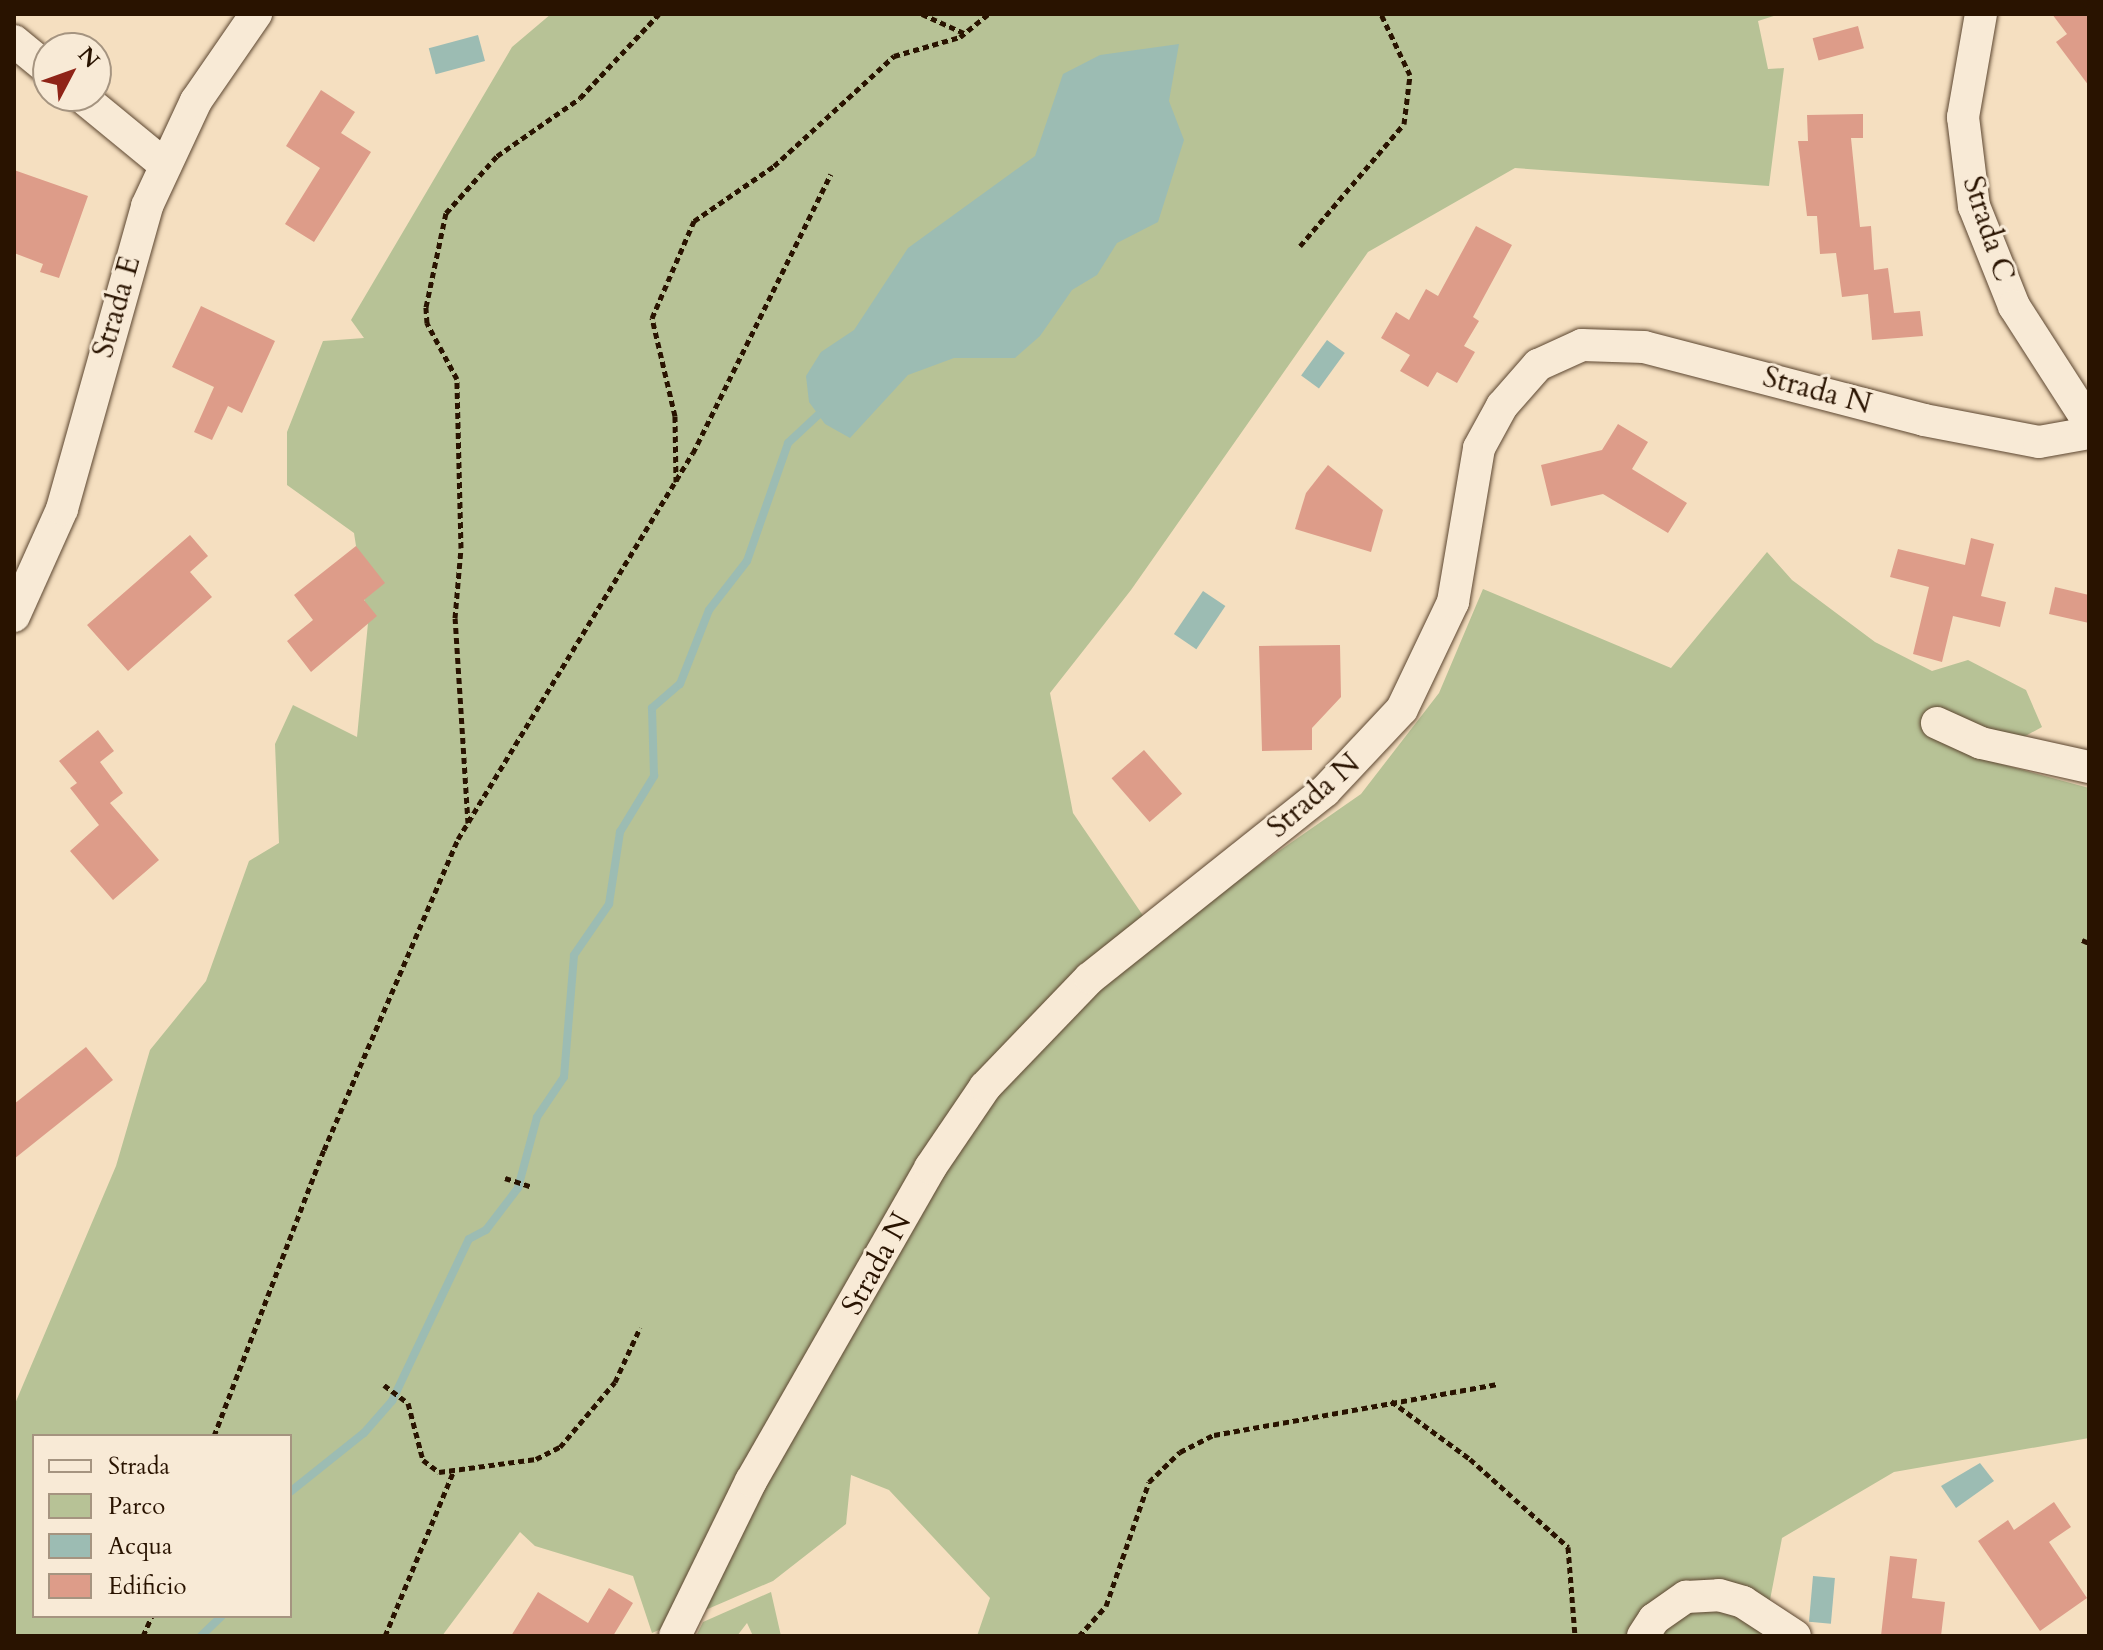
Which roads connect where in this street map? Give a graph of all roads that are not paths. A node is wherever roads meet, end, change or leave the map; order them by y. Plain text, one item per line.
1 (256, 14) edge
2 (1981, 14) edge
3 (14, 41) edge
4 (32, 56) edge
5 (100, 112) edge
6 (165, 165) junction
7 (2089, 423) edge
8 (2089, 433) edge
9 (14, 616) edge
10 (1937, 723) dead end
11 (2089, 767) edge
12 (675, 1636) edge
13 (1643, 1636) edge
14 (1795, 1636) edge

1 - 6 street, Strada E
2 - 7 street, Strada C
3 - 4 street
5 - 6 street
6 - 9 street, Strada E
8 - 12 street, Strada N
10 - 11 street
13 - 14 street

